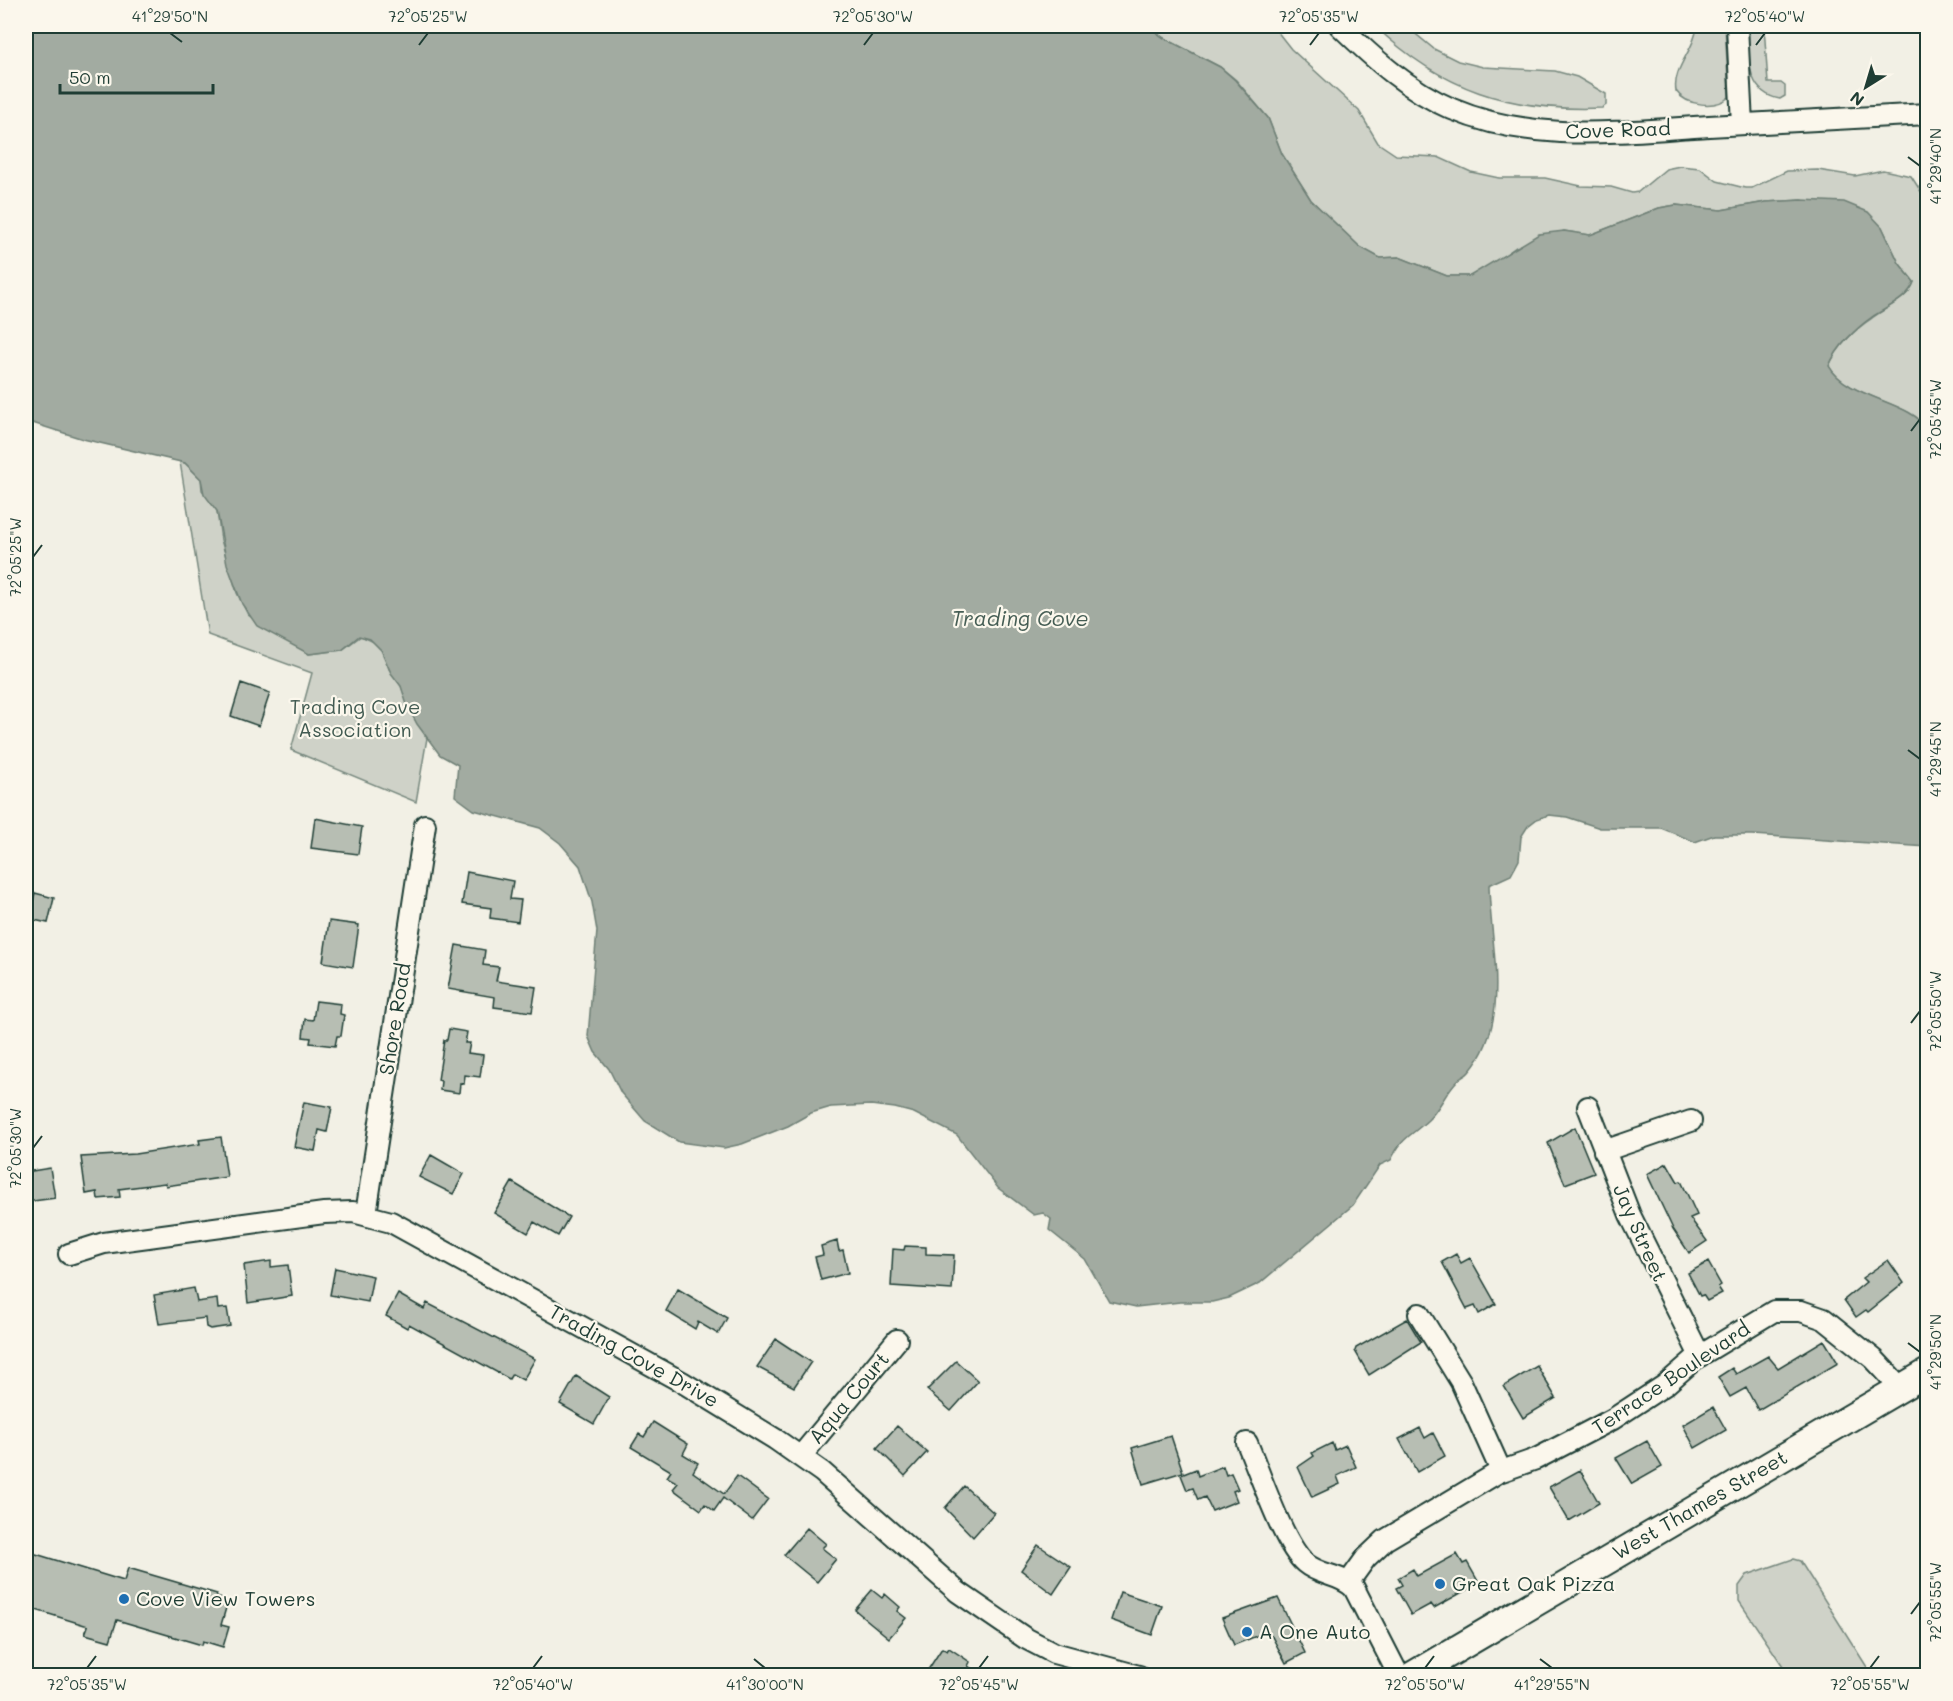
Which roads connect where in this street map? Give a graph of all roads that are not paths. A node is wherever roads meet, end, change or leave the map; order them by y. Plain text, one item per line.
1 (1340, 26) edge
2 (1737, 26) edge
3 (1928, 114) edge
4 (1742, 124) junction
5 (425, 825) dead end
6 (1588, 1107) dead end
7 (1691, 1122) dead end
8 (1604, 1151) junction
9 (366, 1214) junction
10 (69, 1254) dead end
11 (1419, 1314) dead end
12 (897, 1340) dead end
13 (1700, 1356) junction
14 (1928, 1372) edge
15 (1901, 1388) junction
16 (1247, 1443) dead end
17 (801, 1456) junction
18 (1501, 1471) junction
19 (1348, 1583) junction
20 (1139, 1676) edge
21 (1399, 1676) edge
22 (1411, 1676) edge

1 - 4 street, Cove Road
2 - 4 street
3 - 4 street, Cove Road
5 - 9 street, Shore Road
6 - 8 street, Jay Street
7 - 8 street
8 - 13 street, Jay Street
9 - 10 street, Trading Cove Drive
9 - 17 street, Trading Cove Drive
11 - 18 street
12 - 17 street, Aqua Court
13 - 15 street, Terrace Boulevard
13 - 18 street, Terrace Boulevard
14 - 15 main road, West Thames Street
15 - 22 main road, West Thames Street
16 - 19 street
17 - 20 street, Trading Cove Drive
18 - 19 street, Terrace Boulevard
19 - 21 street

